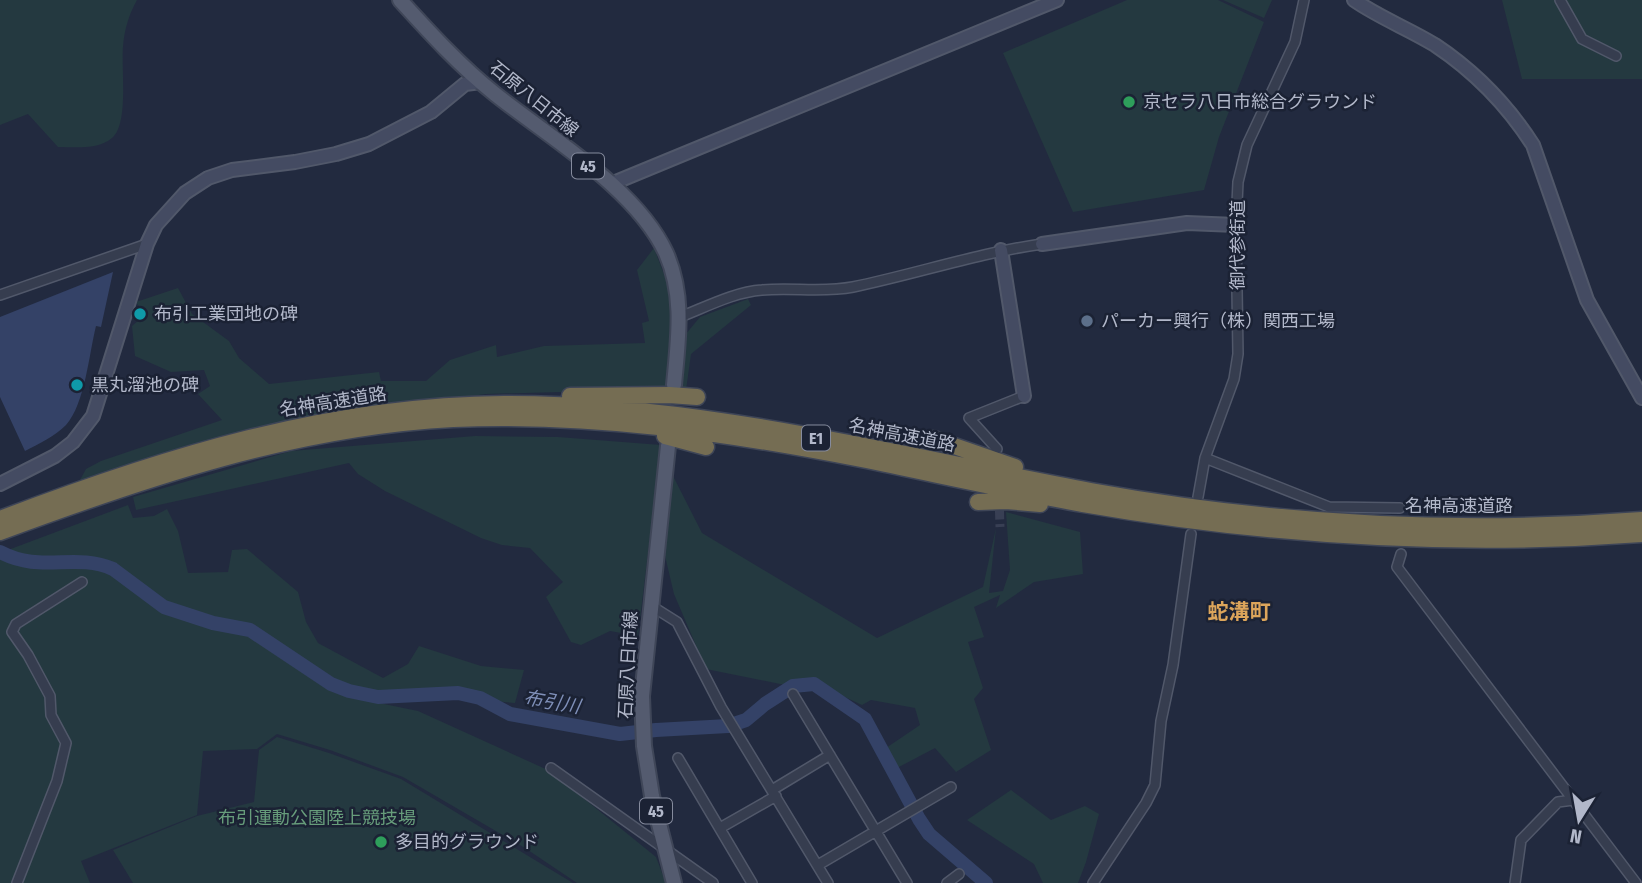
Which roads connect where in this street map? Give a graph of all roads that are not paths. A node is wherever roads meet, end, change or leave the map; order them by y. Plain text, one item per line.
1 (400, 0) edge
2 (1057, 0) edge
3 (1304, 0) edge
4 (1354, 0) edge
5 (1560, 0) edge
6 (1616, 56) dead end
7 (481, 82) junction
8 (611, 184) junction
9 (1236, 225) junction
10 (147, 244) junction
11 (1042, 244) joint
12 (1000, 250) junction
13 (0, 295) edge
14 (680, 317) junction
15 (674, 385) dead end
16 (1024, 396) joint
17 (697, 397) dead end
18 (1642, 398) edge
19 (372, 413) junction
20 (626, 424) junction
21 (934, 439) dead end
22 (668, 446) dead end
23 (706, 447) dead end
24 (997, 449) dead end
25 (1205, 458) junction
26 (0, 484) edge
27 (1096, 492) junction
28 (1198, 497) dead end
29 (978, 502) dead end
30 (1400, 508) dead end
31 (0, 519) edge
32 (1178, 519) junction
33 (1642, 520) edge
34 (0, 532) edge
35 (1191, 534) dead end
36 (1642, 534) edge
37 (1401, 554) dead end
38 (82, 582) dead end
39 (650, 605) junction
40 (793, 694) dead end
41 (830, 755) junction
42 (678, 758) dead end
43 (551, 768) dead end
44 (951, 787) dead end
45 (774, 793) junction
46 (1573, 800) junction
47 (720, 828) junction
48 (876, 830) junction
49 (665, 849) junction
50 (818, 866) junction
51 (959, 874) dead end
52 (17, 883) edge
53 (674, 883) edge
54 (713, 883) edge
55 (752, 883) edge
56 (828, 883) edge
57 (907, 883) edge
58 (947, 883) edge
59 (1093, 883) edge
60 (1515, 883) edge
61 (1636, 883) edge

1 - 7 main road, 石原八日市線 / 45
2 - 8 street
3 - 9 street, 御代参街道
4 - 18 street
5 - 6 street
7 - 8 main road, 石原八日市線 / 45
7 - 10 street
8 - 14 main road, 石原八日市線 / 45
9 - 11 street
9 - 25 street, 御代参街道
10 - 13 street
10 - 26 street
11 - 12 street
12 - 14 street
12 - 16 street
14 - 15 main road, 石原八日市線 / 45
16 - 24 street
17 - 19 highway
19 - 27 highway, 名神高速道路 / E1
19 - 31 highway, 名神高速道路 / E1
20 - 23 highway
20 - 32 highway, 名神高速道路 / E1
20 - 34 highway, 名神高速道路 / E1
21 - 27 highway
22 - 39 main road, 石原八日市線 / 45
25 - 28 street, 御代参街道
25 - 30 street
27 - 33 highway, 名神高速道路 / E1
29 - 32 highway
32 - 36 highway, 名神高速道路 / E1
35 - 59 street
37 - 46 street
38 - 52 street
39 - 45 street
39 - 49 main road, 石原八日市線 / 45
40 - 41 street
41 - 45 street
41 - 48 street
42 - 47 street
43 - 49 street
44 - 48 street
45 - 47 street
45 - 50 street
46 - 60 street
46 - 61 street
47 - 55 street
48 - 50 street
48 - 57 street
49 - 53 main road, 石原八日市線 / 45
49 - 54 street
50 - 56 street
51 - 58 street

